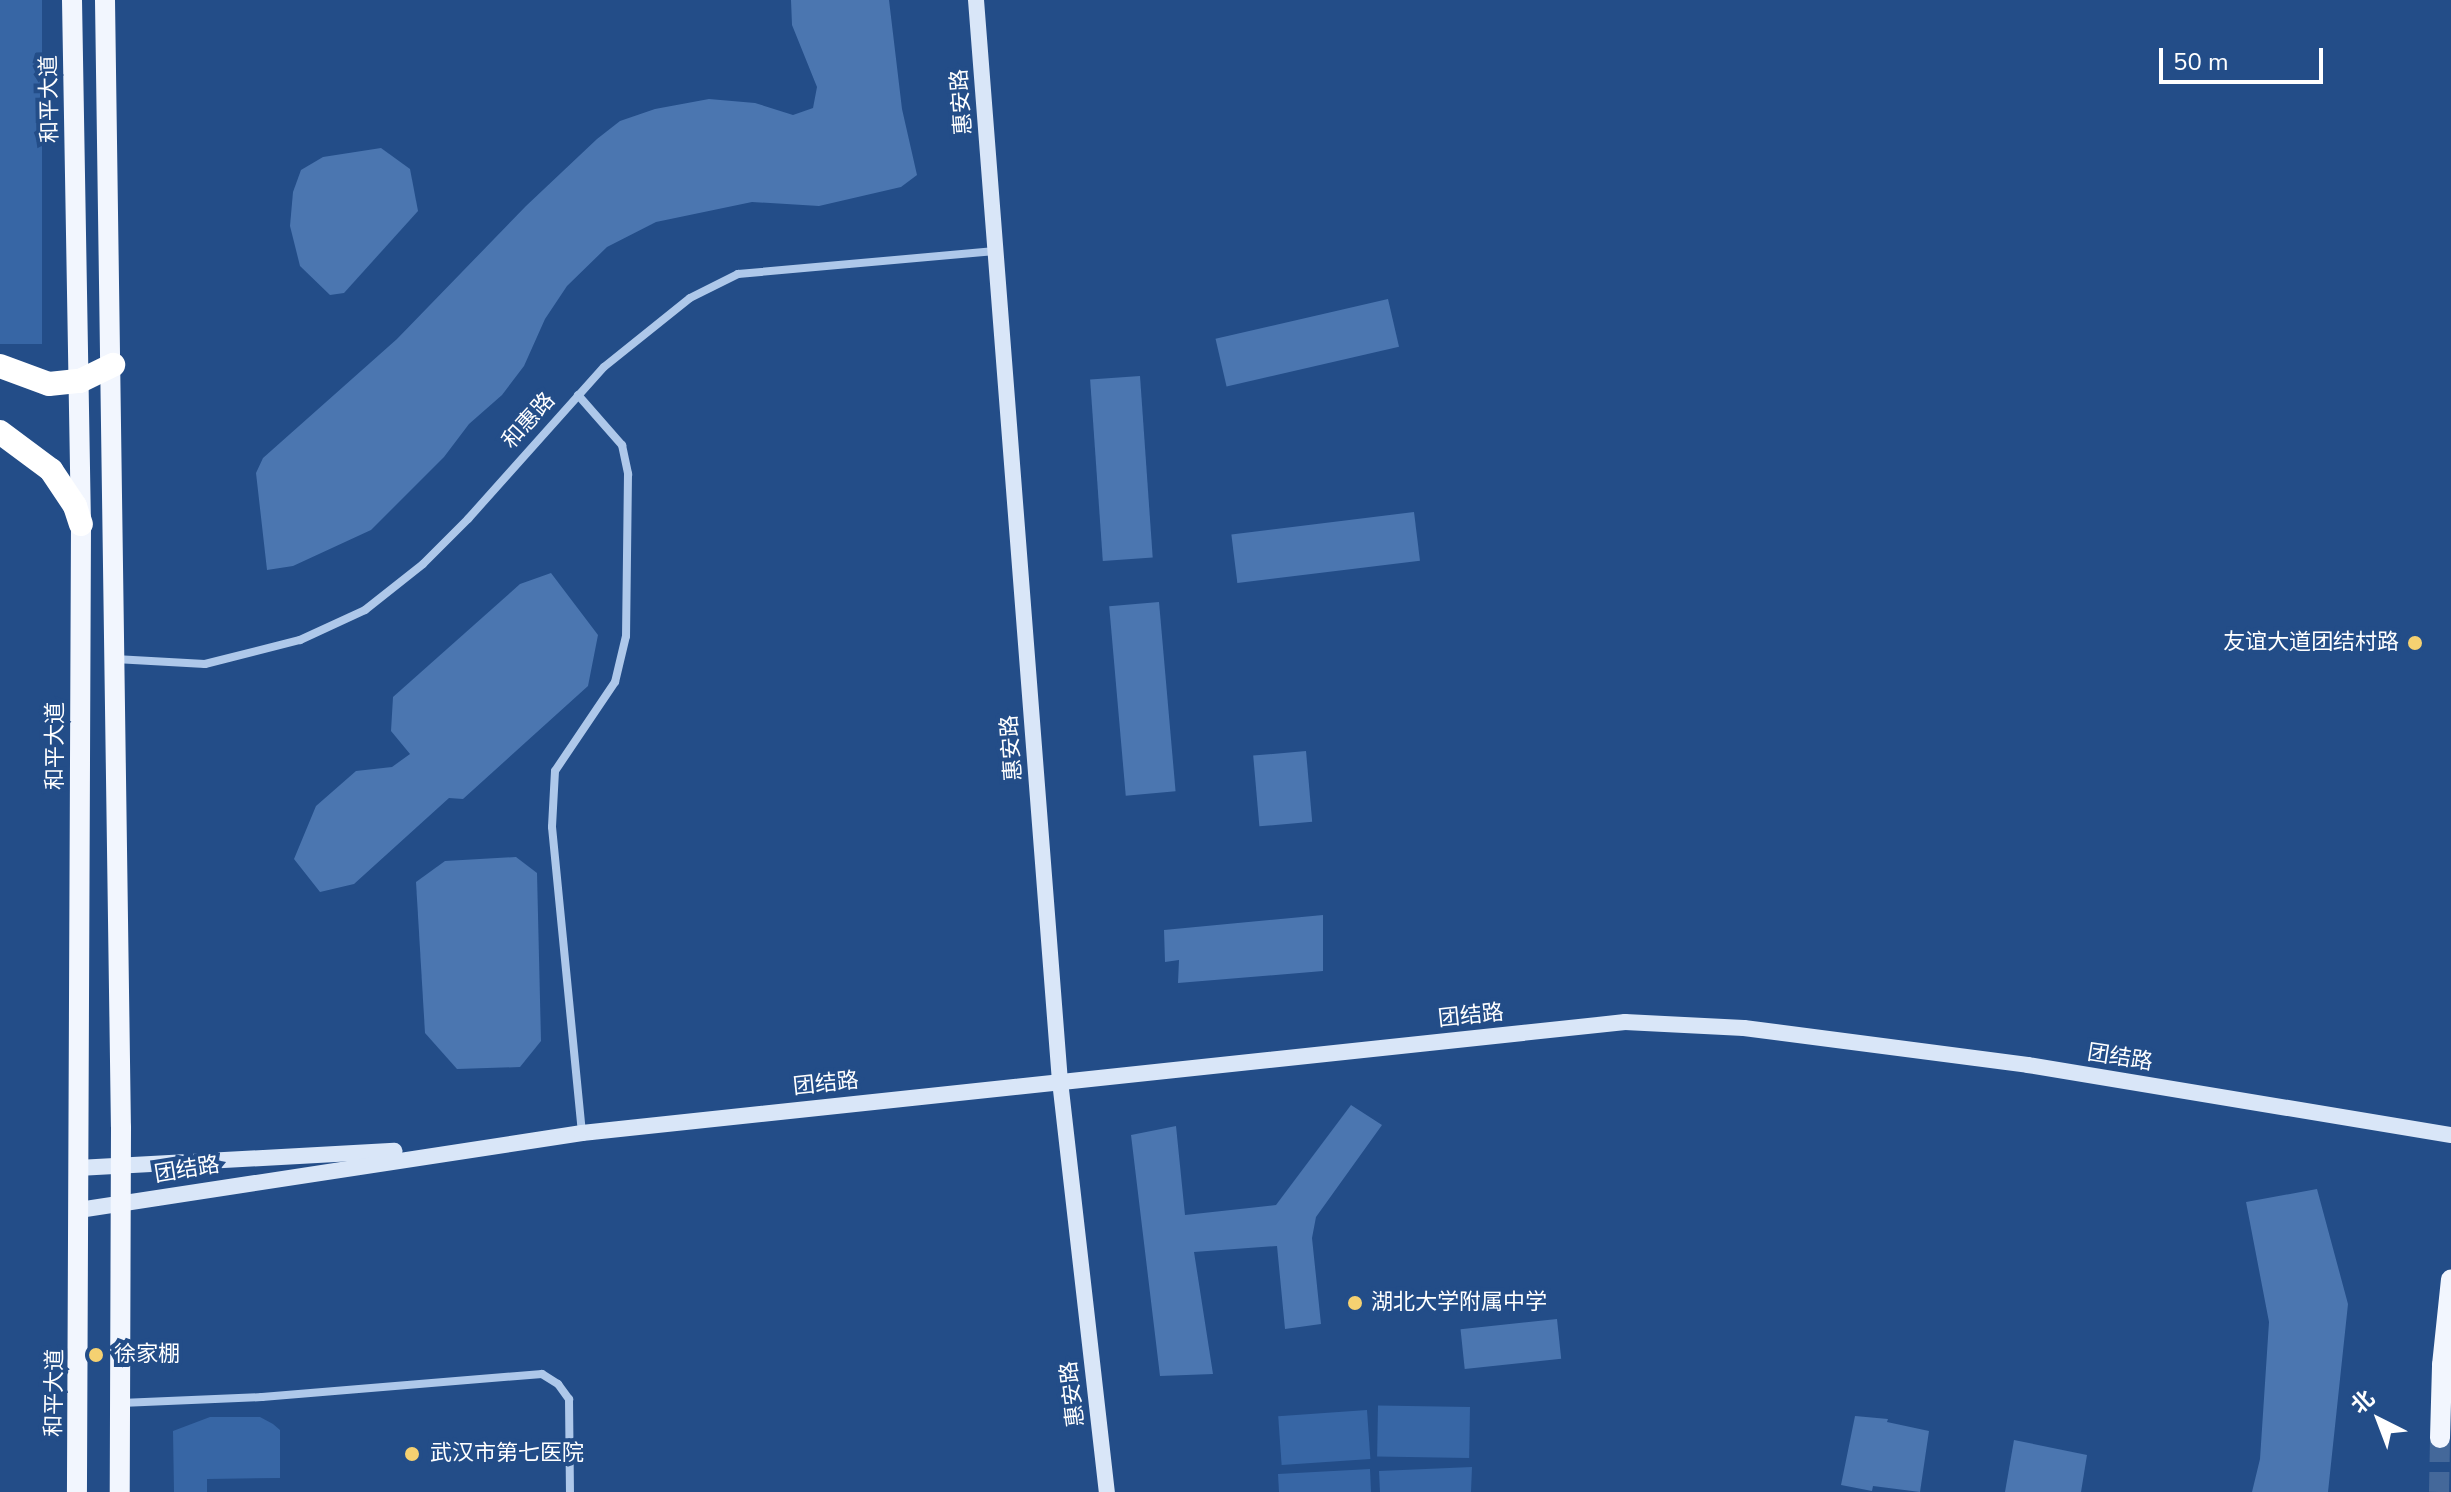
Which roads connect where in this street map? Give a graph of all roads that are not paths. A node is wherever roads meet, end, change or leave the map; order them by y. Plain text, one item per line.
1 (72, 0) edge
2 (105, 0) edge
3 (976, 0) edge
4 (995, 251) junction
5 (113, 365) junction
6 (0, 366) edge
7 (80, 381) junction
8 (578, 395) junction
9 (0, 432) edge
10 (81, 524) junction
11 (113, 659) junction
12 (1060, 1081) junction
13 (582, 1133) junction
14 (2451, 1135) edge
15 (492, 1145) junction
16 (121, 1167) junction
17 (78, 1168) junction
18 (121, 1204) junction
19 (79, 1210) junction
20 (2451, 1279) edge
21 (121, 1403) junction
22 (2440, 1438) tunnel mouth
23 (77, 1492) edge
24 (120, 1492) edge
25 (570, 1492) edge
26 (1107, 1492) edge

1 - 7 main road, 和平大道
2 - 5 main road
3 - 4 street, 惠安路
4 - 8 street, 和惠路
4 - 12 street, 惠安路
5 - 7 highway
5 - 11 main road
6 - 7 highway
7 - 10 main road, 和平大道
8 - 11 street, 和惠路
8 - 13 street
9 - 10 highway
10 - 17 main road, 和平大道
11 - 16 main road
12 - 13 street, 团结路
12 - 14 street, 团结路
12 - 26 street, 惠安路
13 - 15 street, 团结路
15 - 16 street, 团结路
15 - 18 street, 团结路
16 - 17 street, 团结路
16 - 18 main road
17 - 19 main road, 和平大道
18 - 19 street, 团结路
18 - 21 main road
19 - 23 main road, 和平大道
20 - 22 main road
21 - 24 main road
21 - 25 street

